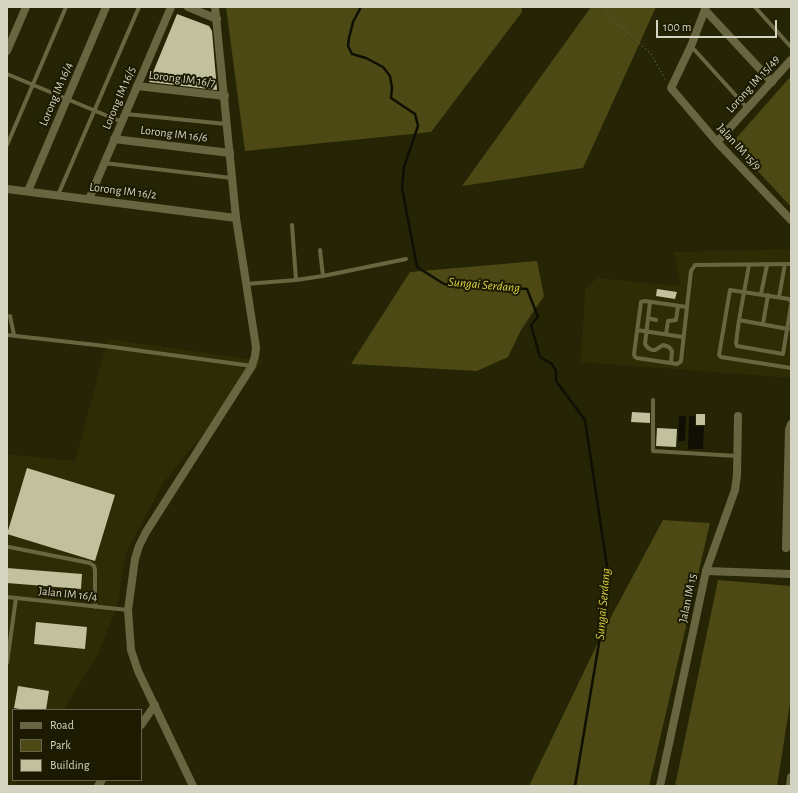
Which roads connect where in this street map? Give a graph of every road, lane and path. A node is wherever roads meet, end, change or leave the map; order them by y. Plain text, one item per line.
1 (26, 7) edge
2 (66, 7) edge
3 (106, 7) edge
4 (139, 7) edge
5 (171, 7) edge
6 (188, 7) edge
7 (215, 7) edge
8 (602, 7) edge
9 (755, 7) edge
10 (706, 8) edge
11 (217, 19) junction
12 (691, 46) junction
13 (791, 47) edge
14 (7, 51) edge
15 (791, 60) edge
16 (7, 74) edge
17 (772, 82) junction
18 (32, 85) junction
19 (137, 86) junction
20 (671, 88) junction
21 (225, 96) junction
22 (67, 99) junction
23 (748, 109) junction
24 (94, 111) junction
25 (125, 114) junction
26 (122, 122) junction
27 (227, 124) junction
28 (114, 139) junction
29 (717, 142) junction
30 (7, 145) edge
31 (230, 153) junction
32 (104, 163) junction
33 (232, 178) junction
34 (7, 189) edge
35 (28, 191) junction
36 (58, 195) junction
37 (89, 199) junction
38 (236, 218) junction
39 (791, 220) edge
40 (292, 225) dead end
41 (320, 250) dead end
42 (406, 259) dead end
43 (767, 264) junction
44 (785, 264) junction
45 (791, 264) edge
46 (749, 265) junction
47 (323, 276) junction
48 (296, 280) junction
49 (246, 284) junction
50 (743, 291) junction
51 (761, 294) junction
52 (768, 295) junction
53 (779, 297) junction
54 (650, 302) junction
55 (791, 302) edge
56 (791, 305) edge
57 (678, 306) junction
58 (687, 308) junction
59 (10, 316) dead end
60 (648, 318) junction
61 (656, 320) dead end
62 (739, 320) junction
63 (763, 324) junction
64 (788, 329) junction
65 (637, 330) junction
66 (646, 332) junction
67 (666, 334) junction
68 (7, 335) edge
69 (14, 336) junction
70 (683, 337) junction
71 (671, 363) junction
72 (252, 366) junction
73 (791, 368) edge
74 (653, 400) dead end
75 (738, 416) dead end
76 (791, 424) edge
77 (737, 456) junction
78 (9, 547) dead end
79 (786, 548) dead end
80 (706, 571) junction
81 (791, 574) edge
82 (7, 597) edge
83 (16, 598) junction
84 (95, 607) junction
85 (128, 610) junction
86 (7, 663) edge
87 (155, 705) junction
88 (142, 724) edge
89 (791, 778) edge
90 (193, 786) edge
91 (660, 786) edge
92 (790, 786) edge

1 - 14 street
2 - 18 lane
3 - 22 street, Lorong IM 16/4
4 - 24 lane
5 - 19 street, Lorong IM 16/5
6 - 11 street
7 - 11 street
8 - 20 path
9 - 13 lane
10 - 12 street
10 - 17 street
11 - 21 street
12 - 20 street
12 - 23 lane
15 - 17 street, Lorong IM 15/49
16 - 18 lane
17 - 23 street, Lorong IM 15/49
18 - 22 lane
18 - 30 lane
19 - 21 street, Lorong IM 16/7
19 - 25 street, Lorong IM 16/5
20 - 29 street, Jalan IM 15/9
21 - 27 street
22 - 24 lane
22 - 35 street, Lorong IM 16/4
23 - 29 street, Lorong IM 15/49
24 - 26 lane
24 - 36 lane
25 - 26 street, Lorong IM 16/5
25 - 27 lane
26 - 28 street, Lorong IM 16/5
27 - 31 street
28 - 31 street, Lorong IM 16/6
28 - 32 street, Lorong IM 16/5
29 - 39 street, Jalan IM 15/9
31 - 33 street
32 - 33 lane
32 - 37 street, Lorong IM 16/5
33 - 38 street
34 - 35 street, Lorong IM 16/2
35 - 36 street, Lorong IM 16/2
36 - 37 street, Lorong IM 16/2
37 - 38 street, Lorong IM 16/2
38 - 49 street
40 - 48 lane
41 - 47 lane
42 - 47 lane
43 - 44 lane
43 - 46 lane
43 - 51 lane
44 - 45 lane
44 - 53 lane
46 - 50 lane
46 - 58 lane
47 - 48 lane
48 - 49 lane
49 - 72 street
50 - 51 lane
50 - 62 lane
50 - 73 lane
51 - 52 lane
52 - 53 lane
52 - 63 lane
53 - 55 lane
54 - 57 lane
54 - 60 lane
54 - 65 lane
56 - 64 lane
57 - 58 lane
57 - 67 lane
58 - 70 lane
59 - 69 lane
60 - 61 lane
60 - 66 lane
62 - 63 lane
62 - 64 lane
63 - 64 lane
65 - 66 lane
65 - 71 lane
66 - 67 lane
66 - 71 lane
67 - 70 lane
68 - 69 lane
69 - 72 lane
70 - 71 lane
72 - 85 street
74 - 77 lane
75 - 77 street, Jalan IM 15
76 - 79 street
77 - 80 street, Jalan IM 15
78 - 84 lane
80 - 81 street
80 - 91 street, Jalan IM 15
82 - 83 lane, Jalan IM 16/4
83 - 84 lane, Jalan IM 16/4
83 - 86 lane
84 - 85 lane, Jalan IM 16/4
85 - 87 street
87 - 88 street
87 - 90 street
89 - 92 street

